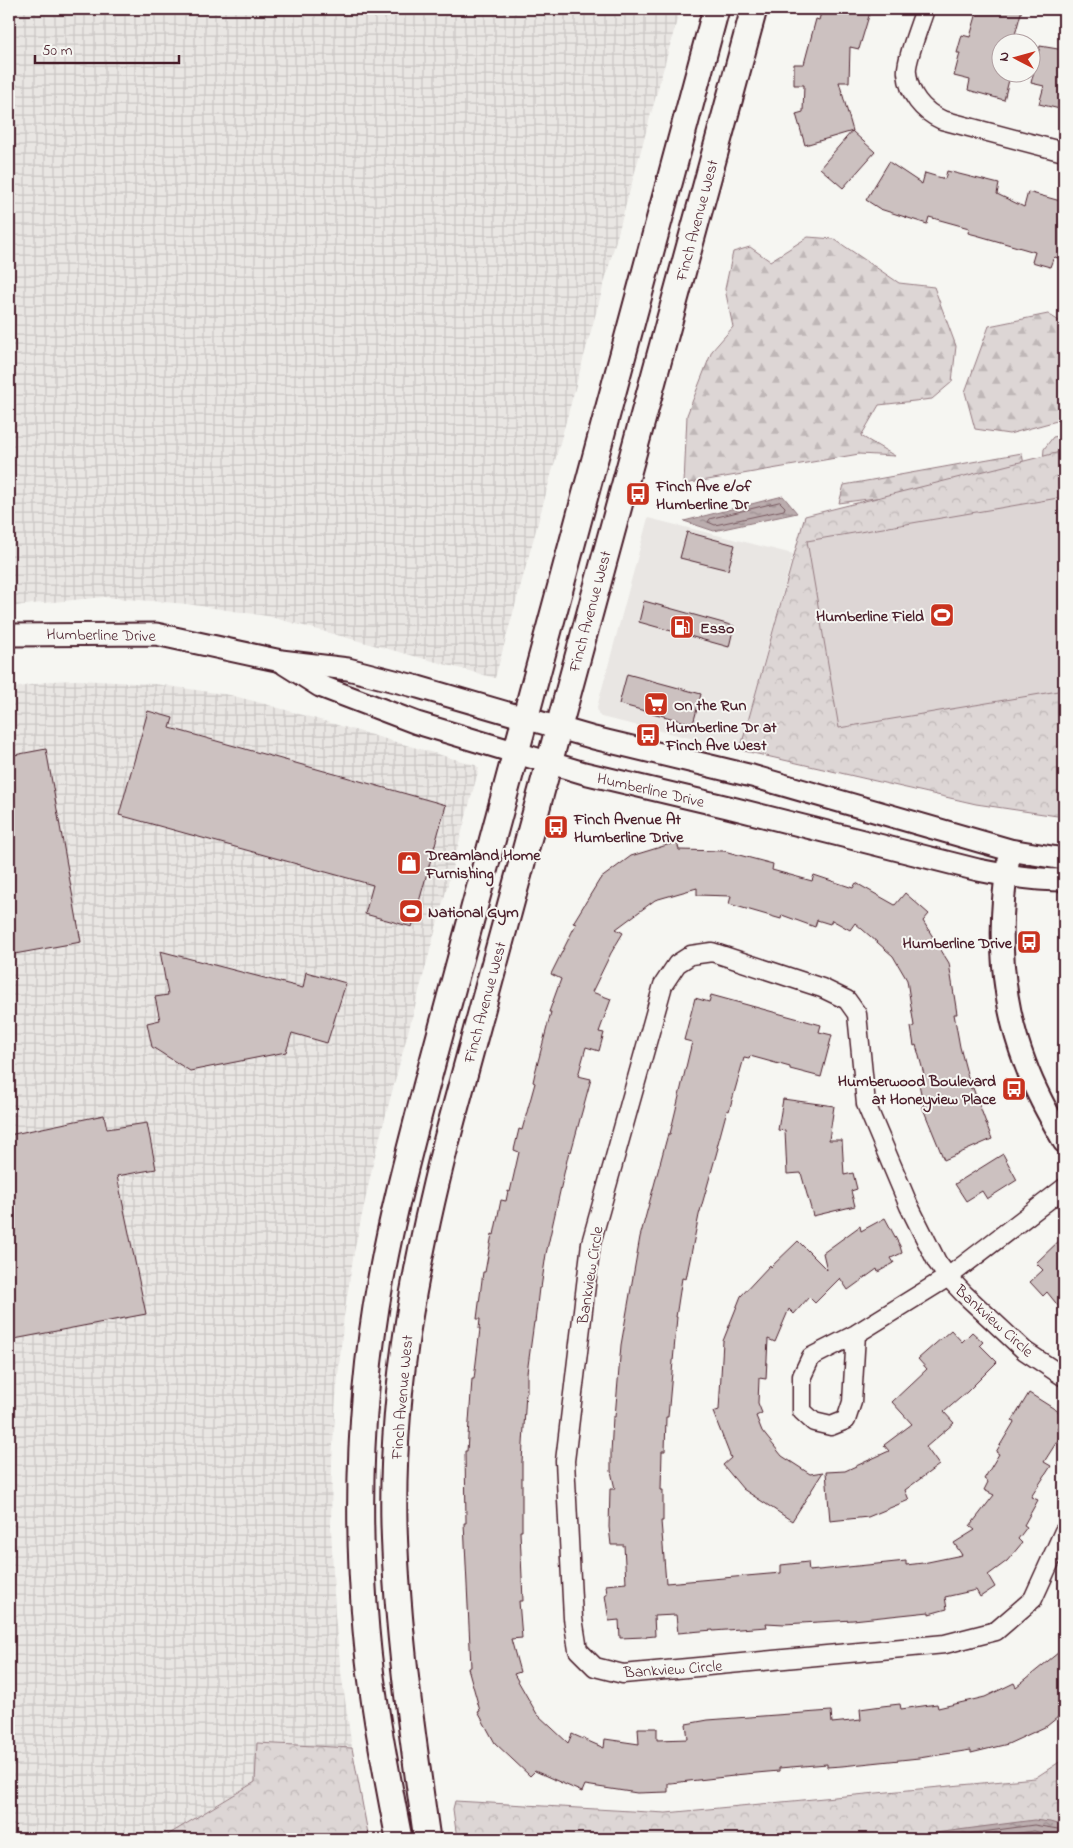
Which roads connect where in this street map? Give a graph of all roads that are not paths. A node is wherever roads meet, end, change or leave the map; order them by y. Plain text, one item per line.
1 (716, 9) edge
2 (754, 9) edge
3 (925, 9) edge
4 (1064, 152) edge
5 (9, 635) edge
6 (281, 661) junction
7 (526, 718) junction
8 (558, 727) junction
9 (516, 752) junction
10 (549, 762) junction
11 (1010, 850) junction
12 (1064, 859) edge
13 (1006, 876) junction
14 (1064, 880) edge
15 (1064, 1142) edge
16 (1064, 1188) edge
17 (948, 1277) junction
18 (856, 1334) junction
19 (1064, 1377) edge
20 (1064, 1531) edge
21 (399, 1839) edge
22 (427, 1839) edge

1 - 7 main road, Finch Avenue West
2 - 8 main road, Finch Avenue West
3 - 4 street
5 - 6 street, Humberline Drive
6 - 7 street, Humberline Drive
6 - 9 street, Humberline Drive
7 - 8 street, Humberline Drive
7 - 9 main road, Finch Avenue West
8 - 10 main road, Finch Avenue West
8 - 11 street, Humberline Drive
9 - 10 street, Humberline Drive
9 - 21 main road, Finch Avenue West
10 - 13 street, Humberline Drive
10 - 22 main road, Finch Avenue West
11 - 12 street, Humberline Drive
11 - 13 street
13 - 14 street, Humberline Drive
13 - 15 street
16 - 17 street
17 - 18 street
17 - 19 street, Bankview Circle
17 - 20 street, Bankview Circle
18 - 18 street

